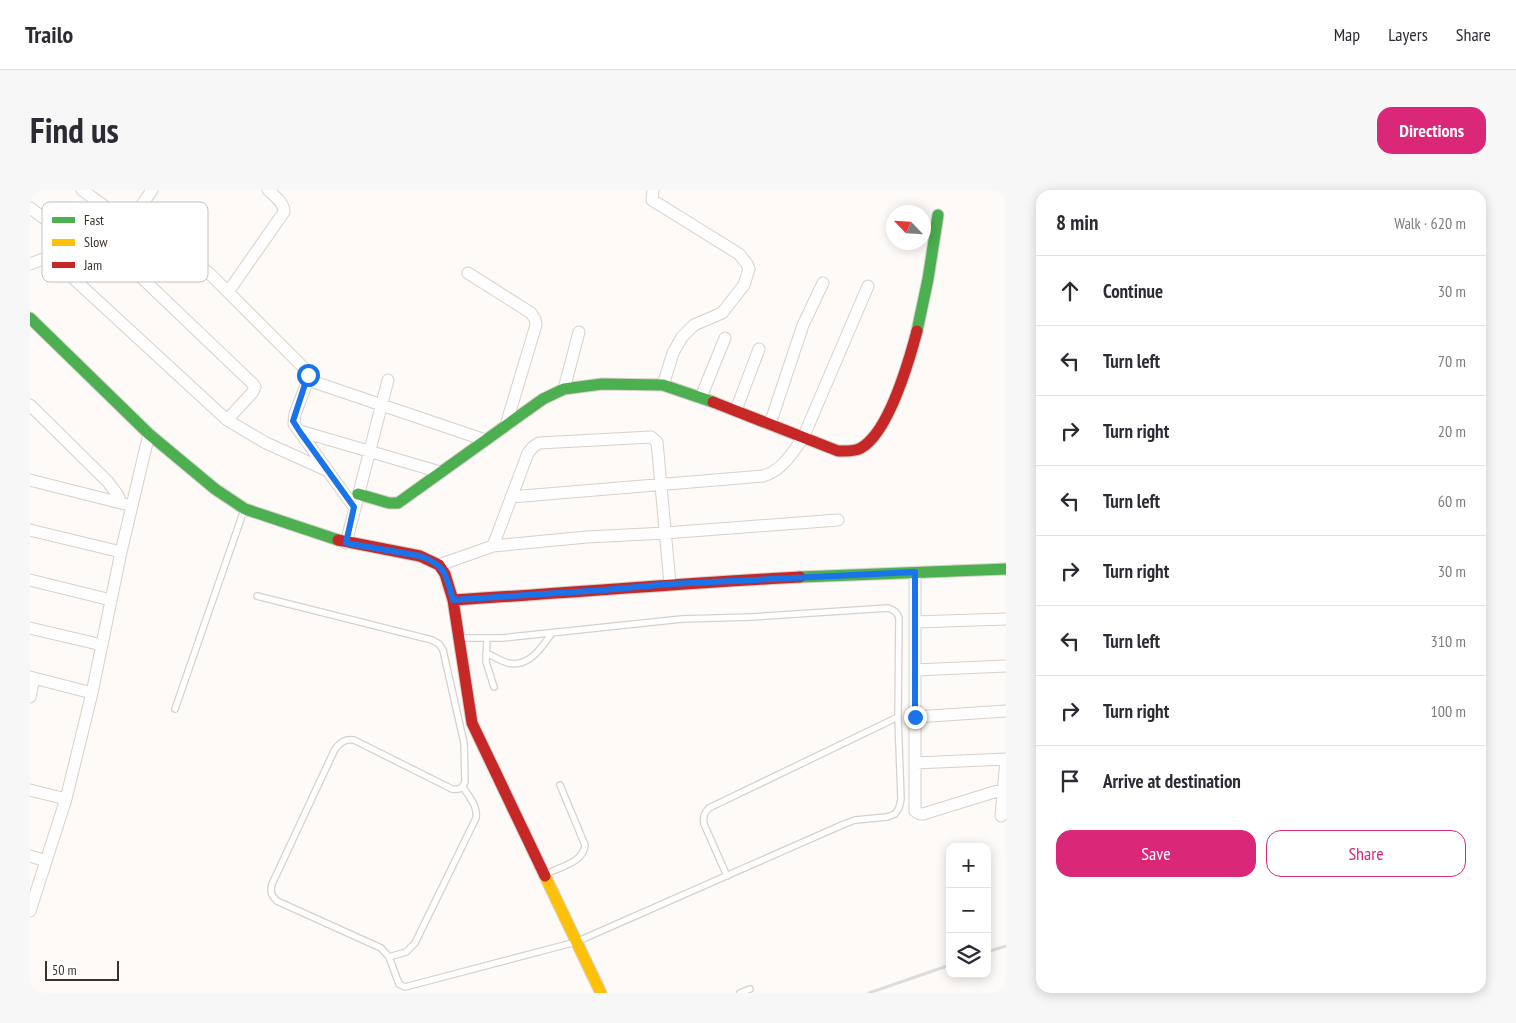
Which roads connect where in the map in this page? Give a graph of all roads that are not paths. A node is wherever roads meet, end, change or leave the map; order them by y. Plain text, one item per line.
1 (82, 190) edge
2 (152, 190) edge
3 (268, 190) edge
4 (653, 190) edge
5 (99, 202) edge
6 (144, 202) edge
7 (30, 208) edge
8 (938, 215) dead end
9 (42, 217) edge
10 (42, 259) edge
11 (30, 264) edge
12 (468, 273) dead end
13 (208, 275) edge
14 (77, 282) edge
15 (146, 282) edge
16 (823, 283) dead end
17 (868, 286) dead end
18 (228, 292) junction
19 (30, 318) edge
20 (578, 332) dead end
21 (725, 338) dead end
22 (759, 349) dead end
23 (308, 380) junction
24 (388, 380) dead end
25 (663, 385) junction
26 (564, 389) junction
27 (701, 397) junction
28 (30, 405) edge
29 (382, 405) junction
30 (736, 410) junction
31 (227, 420) junction
32 (770, 424) junction
33 (506, 425) junction
34 (300, 432) junction
35 (149, 434) junction
36 (803, 438) junction
37 (485, 440) junction
38 (370, 451) junction
39 (327, 471) junction
40 (440, 472) junction
41 (30, 480) edge
42 (662, 486) junction
43 (358, 494) junction
44 (511, 497) junction
45 (126, 504) junction
46 (354, 507) junction
47 (245, 509) junction
48 (838, 520) dead end
49 (30, 530) edge
50 (665, 533) junction
51 (348, 535) junction
52 (493, 546) junction
53 (121, 552) junction
54 (439, 565) junction
55 (1006, 569) edge
56 (915, 572) junction
57 (30, 580) edge
58 (670, 584) junction
59 (257, 596) dead end
60 (111, 600) junction
61 (453, 600) junction
62 (1006, 619) edge
63 (915, 622) junction
64 (30, 628) edge
65 (552, 632) junction
66 (458, 638) junction
67 (487, 638) junction
68 (102, 645) junction
69 (486, 653) junction
70 (1006, 666) edge
71 (915, 670) junction
72 (32, 678) edge
73 (494, 687) dead end
74 (92, 693) junction
75 (30, 697) edge
76 (175, 709) dead end
77 (1006, 711) edge
78 (898, 717) junction
79 (915, 717) junction
80 (1006, 760) edge
81 (915, 763) junction
82 (560, 785) dead end
83 (463, 787) junction
84 (1004, 789) junction
85 (30, 790) edge
86 (66, 799) junction
87 (1001, 816) dead end
88 (30, 856) edge
89 (46, 861) junction
90 (544, 875) junction
91 (726, 876) junction
92 (31, 905) edge
93 (576, 942) junction
94 (389, 957) junction
95 (750, 989) dead end
96 (600, 993) edge
97 (740, 993) edge

1 - 5 street
2 - 6 street
3 - 18 street
4 - 25 street
7 - 9 street
8 - 36 street
10 - 11 street
12 - 33 street
13 - 18 street
14 - 31 street
15 - 31 street
16 - 32 street
17 - 36 street
18 - 23 street
19 - 35 street
20 - 26 street
21 - 27 street
22 - 30 street
23 - 29 street
23 - 34 street
24 - 29 street
25 - 26 street
25 - 27 street
26 - 33 street
27 - 30 street
28 - 45 street
29 - 37 street
29 - 38 street
30 - 32 street
31 - 39 street
32 - 36 street
33 - 37 street
34 - 38 street
34 - 39 street
35 - 45 street
35 - 47 street
36 - 42 street
37 - 40 street
38 - 40 street
38 - 43 street
39 - 46 street
40 - 43 street
41 - 45 street
42 - 44 street
42 - 44 street
42 - 50 street
43 - 46 street
44 - 52 street
45 - 53 street
46 - 51 street
47 - 51 street
47 - 76 lane
48 - 50 street
49 - 53 street
50 - 52 street
50 - 58 street
51 - 54 street
52 - 54 street
53 - 60 street
54 - 61 street
55 - 56 street
56 - 58 street
56 - 63 street
57 - 60 street
58 - 61 street
59 - 83 lane
60 - 68 street
61 - 66 street
62 - 63 street
63 - 71 street
64 - 68 street
65 - 67 lane
65 - 69 lane
65 - 78 lane
66 - 67 lane
66 - 90 street
67 - 69 lane
68 - 74 street
69 - 73 lane
70 - 71 street
71 - 79 street
72 - 74 street
72 - 75 street
74 - 86 street
77 - 79 street
78 - 91 lane
78 - 91 lane
79 - 81 street
80 - 81 street
80 - 84 street
81 - 84 street
82 - 90 lane
83 - 94 lane
83 - 94 lane
84 - 87 street
85 - 86 street
86 - 89 street
88 - 89 street
89 - 92 street
90 - 93 street
91 - 93 lane
93 - 94 lane
93 - 96 street
95 - 97 lane

